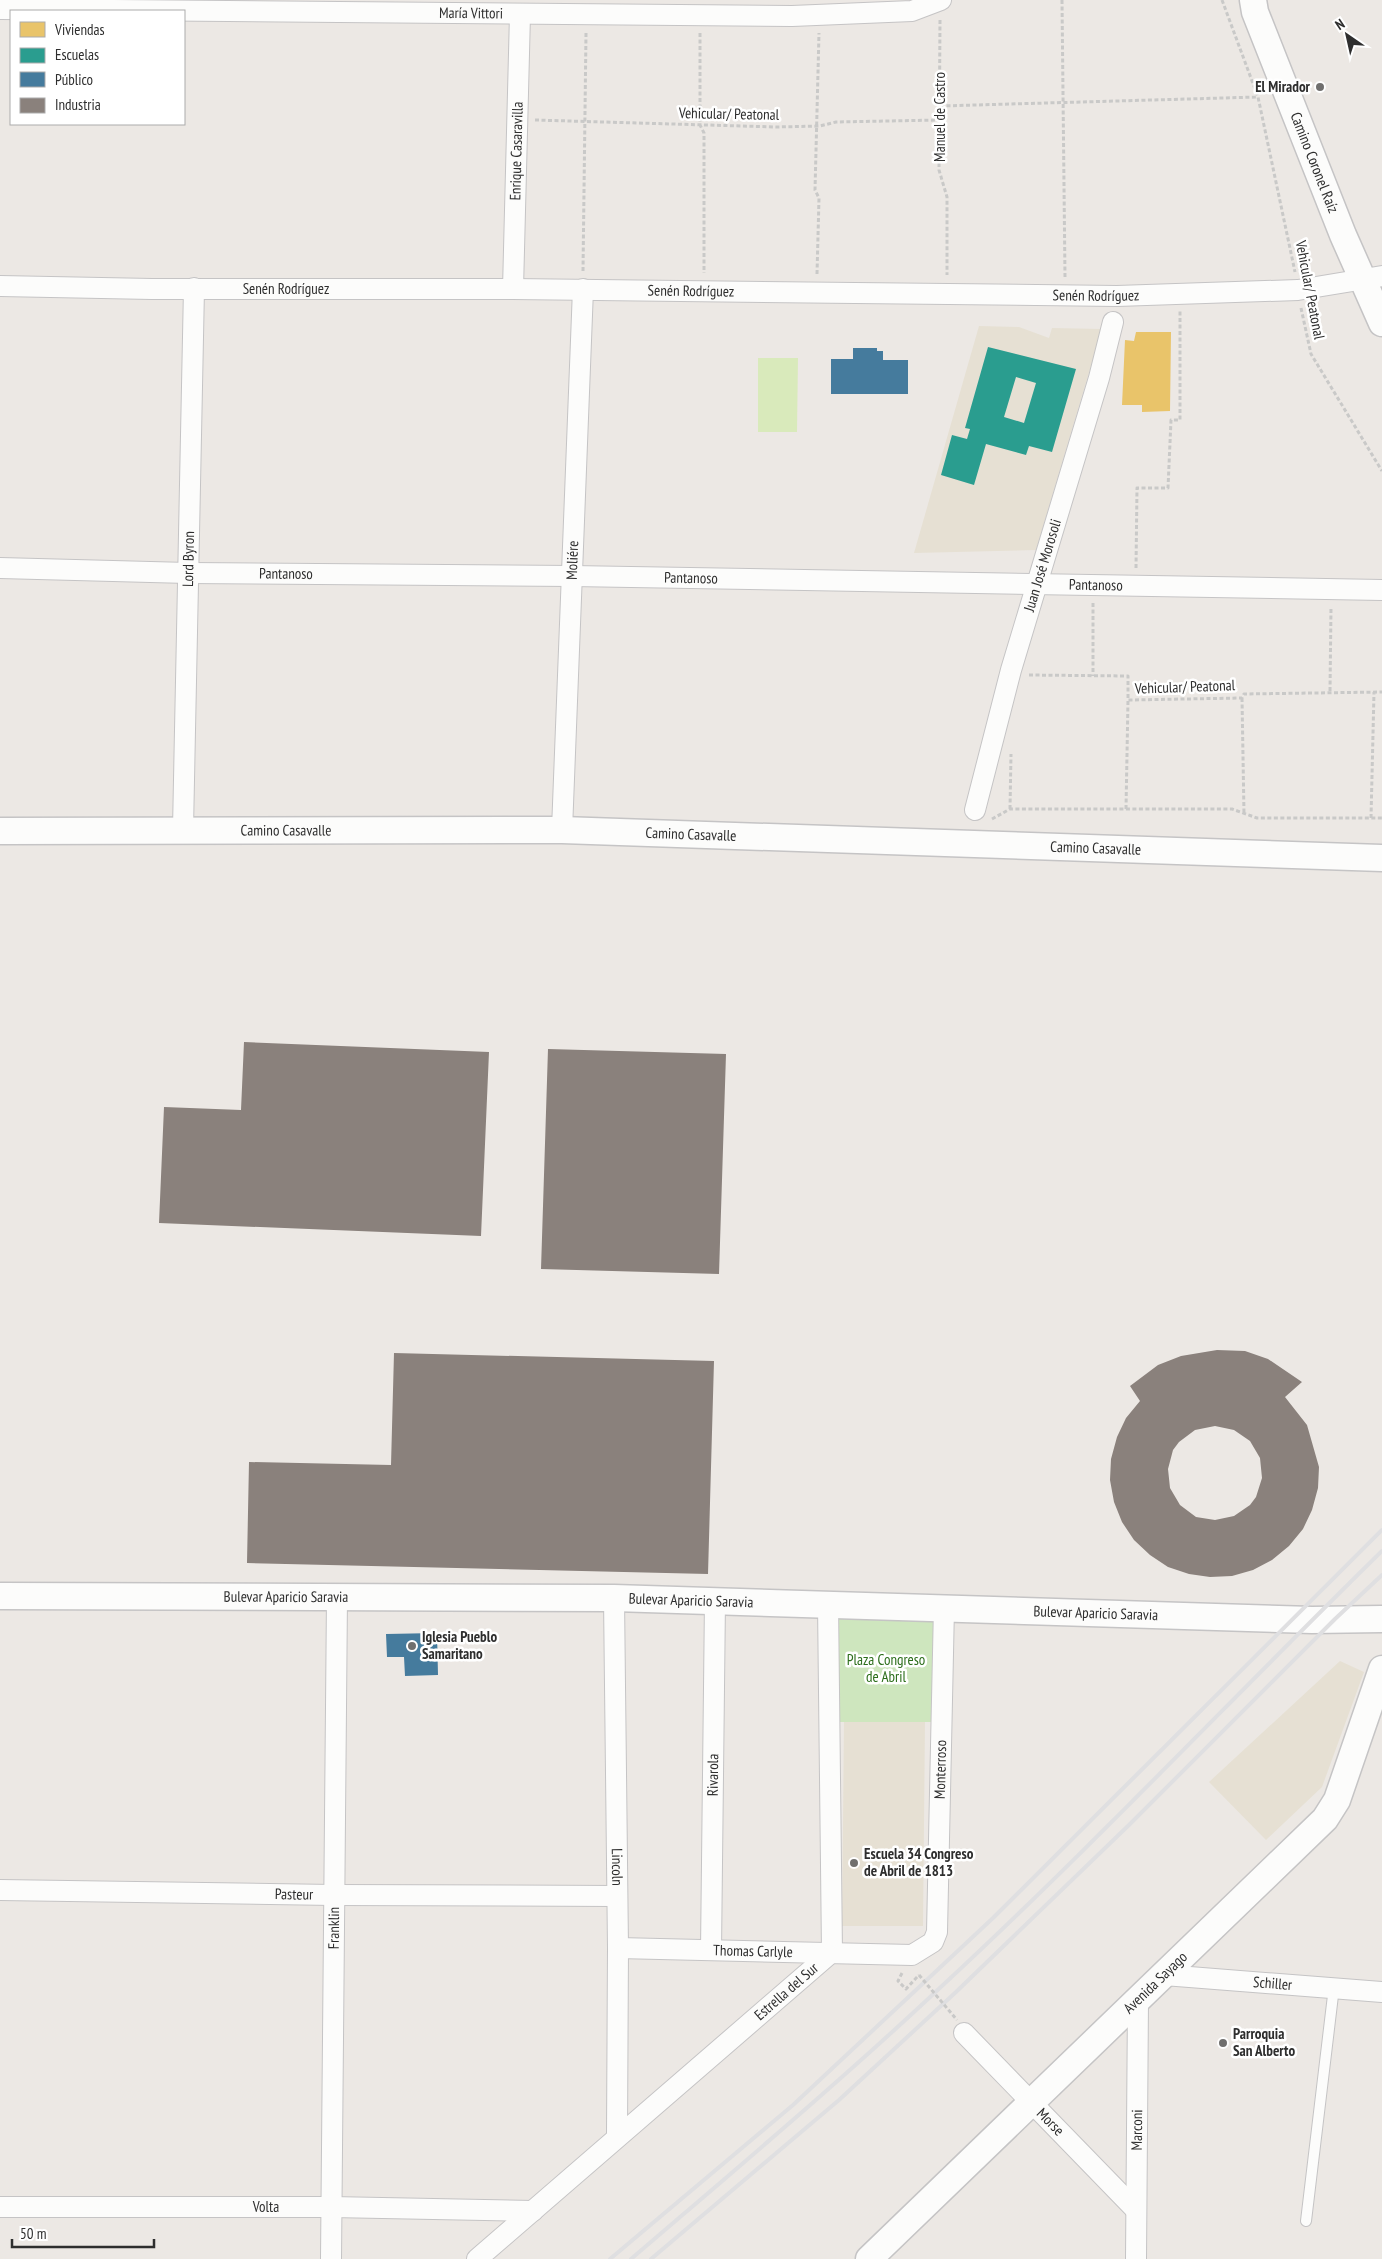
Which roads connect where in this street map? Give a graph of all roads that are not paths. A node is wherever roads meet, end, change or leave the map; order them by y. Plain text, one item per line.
1 (940, 0) edge
2 (1253, 0) edge
3 (0, 9) edge
4 (508, 9) edge
5 (1373, 278) edge
6 (0, 286) edge
7 (194, 288) junction
8 (513, 288) junction
9 (583, 289) junction
10 (1113, 322) dead end
11 (1382, 323) edge
12 (0, 568) edge
13 (188, 573) junction
14 (572, 576) junction
15 (1037, 584) junction
16 (1382, 590) edge
17 (980, 816) road end
18 (184, 829) junction
19 (562, 830) junction
20 (0, 831) edge
21 (1382, 858) edge
22 (0, 1596) edge
23 (337, 1597) junction
24 (614, 1598) junction
25 (715, 1600) junction
26 (828, 1604) junction
27 (944, 1607) junction
28 (1382, 1619) edge
29 (1382, 1669) edge
30 (0, 1890) edge
31 (333, 1895) junction
32 (617, 1896) junction
33 (937, 1932) joint
34 (618, 1948) junction
35 (711, 1950) junction
36 (832, 1952) junction
37 (1164, 1975) junction
38 (1334, 1987) junction
39 (1382, 1992) edge
40 (1138, 2001) junction
41 (960, 2026) road end
42 (1032, 2103) junction
43 (617, 2136) junction
44 (331, 2206) junction
45 (0, 2207) edge
46 (1136, 2210) junction
47 (532, 2211) junction
48 (1306, 2221) dead end
49 (331, 2259) edge
50 (476, 2259) edge
51 (869, 2259) edge
52 (1136, 2259) edge

1 - 4 street, María Vittori
2 - 5 street, Camino Coronel Raíz
3 - 4 street, María Vittori
4 - 8 street, Enrique Casaravilla
5 - 9 street, Senén Rodríguez
5 - 11 street, Camino Coronel Raíz
6 - 7 street, Senén Rodríguez
7 - 8 street, Senén Rodríguez
7 - 13 street, Lord Byron
8 - 9 street, Senén Rodríguez
9 - 14 street, Moliére
10 - 15 street, Juan José Morosoli
12 - 13 street, Pantanoso
13 - 14 street, Pantanoso
13 - 18 street, Lord Byron
14 - 15 street, Pantanoso
14 - 19 street, Moliére
15 - 16 street, Pantanoso
15 - 17 street, Juan José Morosoli
18 - 19 street, Camino Casavalle
18 - 20 street, Camino Casavalle
19 - 21 street, Camino Casavalle
22 - 23 street, Bulevar Aparicio Saravia
23 - 24 street, Bulevar Aparicio Saravia
23 - 31 street, Franklin
24 - 25 street, Bulevar Aparicio Saravia
24 - 32 street, Lincoln
25 - 26 street, Bulevar Aparicio Saravia
25 - 35 street, Rivarola
26 - 27 street, Bulevar Aparicio Saravia
26 - 36 street, Estrella del Sur
27 - 28 street, Bulevar Aparicio Saravia
27 - 33 street, Monterroso
29 - 37 street, Avenida Sayago
30 - 31 street, Pasteur
31 - 32 street, Pasteur
31 - 44 street, Franklin
32 - 34 street, Lincoln
33 - 36 street, Thomas Carlyle
34 - 35 street, Thomas Carlyle
34 - 43 street, Lincoln
35 - 36 street, Thomas Carlyle
36 - 43 street, Estrella del Sur
37 - 38 street, Schiller
37 - 40 street, Avenida Sayago
38 - 39 street, Schiller
38 - 48 lane
40 - 42 street, Avenida Sayago
40 - 46 street, Marconi
41 - 42 street, Morse
42 - 46 street, Morse
42 - 51 street, Avenida Sayago
43 - 47 street, Estrella del Sur
44 - 45 street, Volta
44 - 47 street, Volta
44 - 49 street, Franklin
46 - 52 street, Marconi
47 - 50 street, Estrella del Sur

